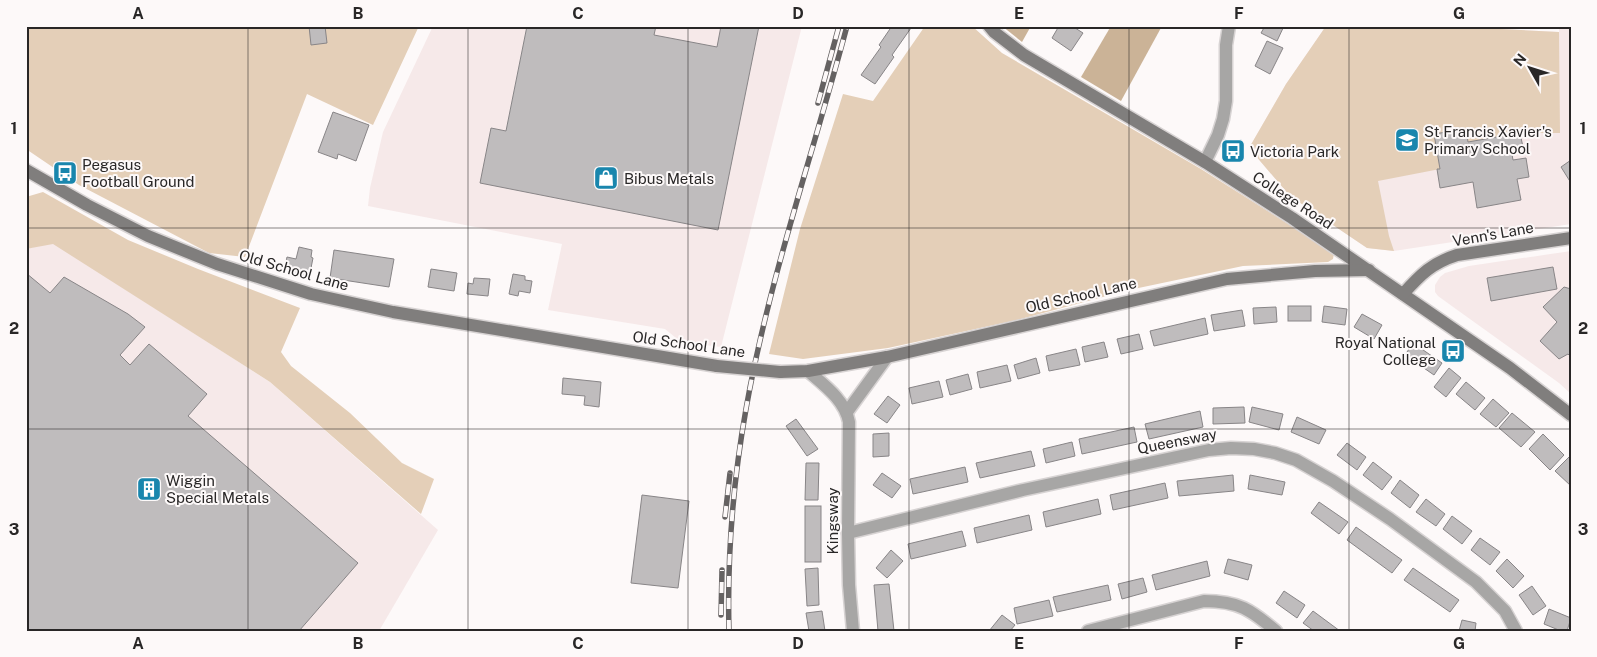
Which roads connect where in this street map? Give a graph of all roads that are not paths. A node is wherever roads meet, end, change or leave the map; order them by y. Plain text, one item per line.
1 (989, 26) edge
2 (1229, 26) edge
3 (1205, 162) junction
4 (26, 170) edge
5 (1571, 238) edge
6 (1369, 270) junction
7 (1403, 294) junction
8 (887, 357) junction
9 (808, 370) junction
10 (847, 412) junction
11 (1571, 415) edge
12 (848, 533) junction
13 (853, 631) edge
14 (1088, 631) edge
15 (1276, 631) edge
16 (1516, 631) edge

1 - 3 street, College Road
2 - 3 street
3 - 6 street, College Road
4 - 9 street, Old School Lane, bridge
5 - 7 street, Venn's Lane
6 - 7 street, College Road
6 - 8 street, Old School Lane
7 - 11 street, College Road
8 - 9 street, Old School Lane
8 - 10 street
9 - 10 street
10 - 12 street, Kingsway
12 - 13 street, Kingsway
12 - 16 street, Queensway
14 - 15 street

